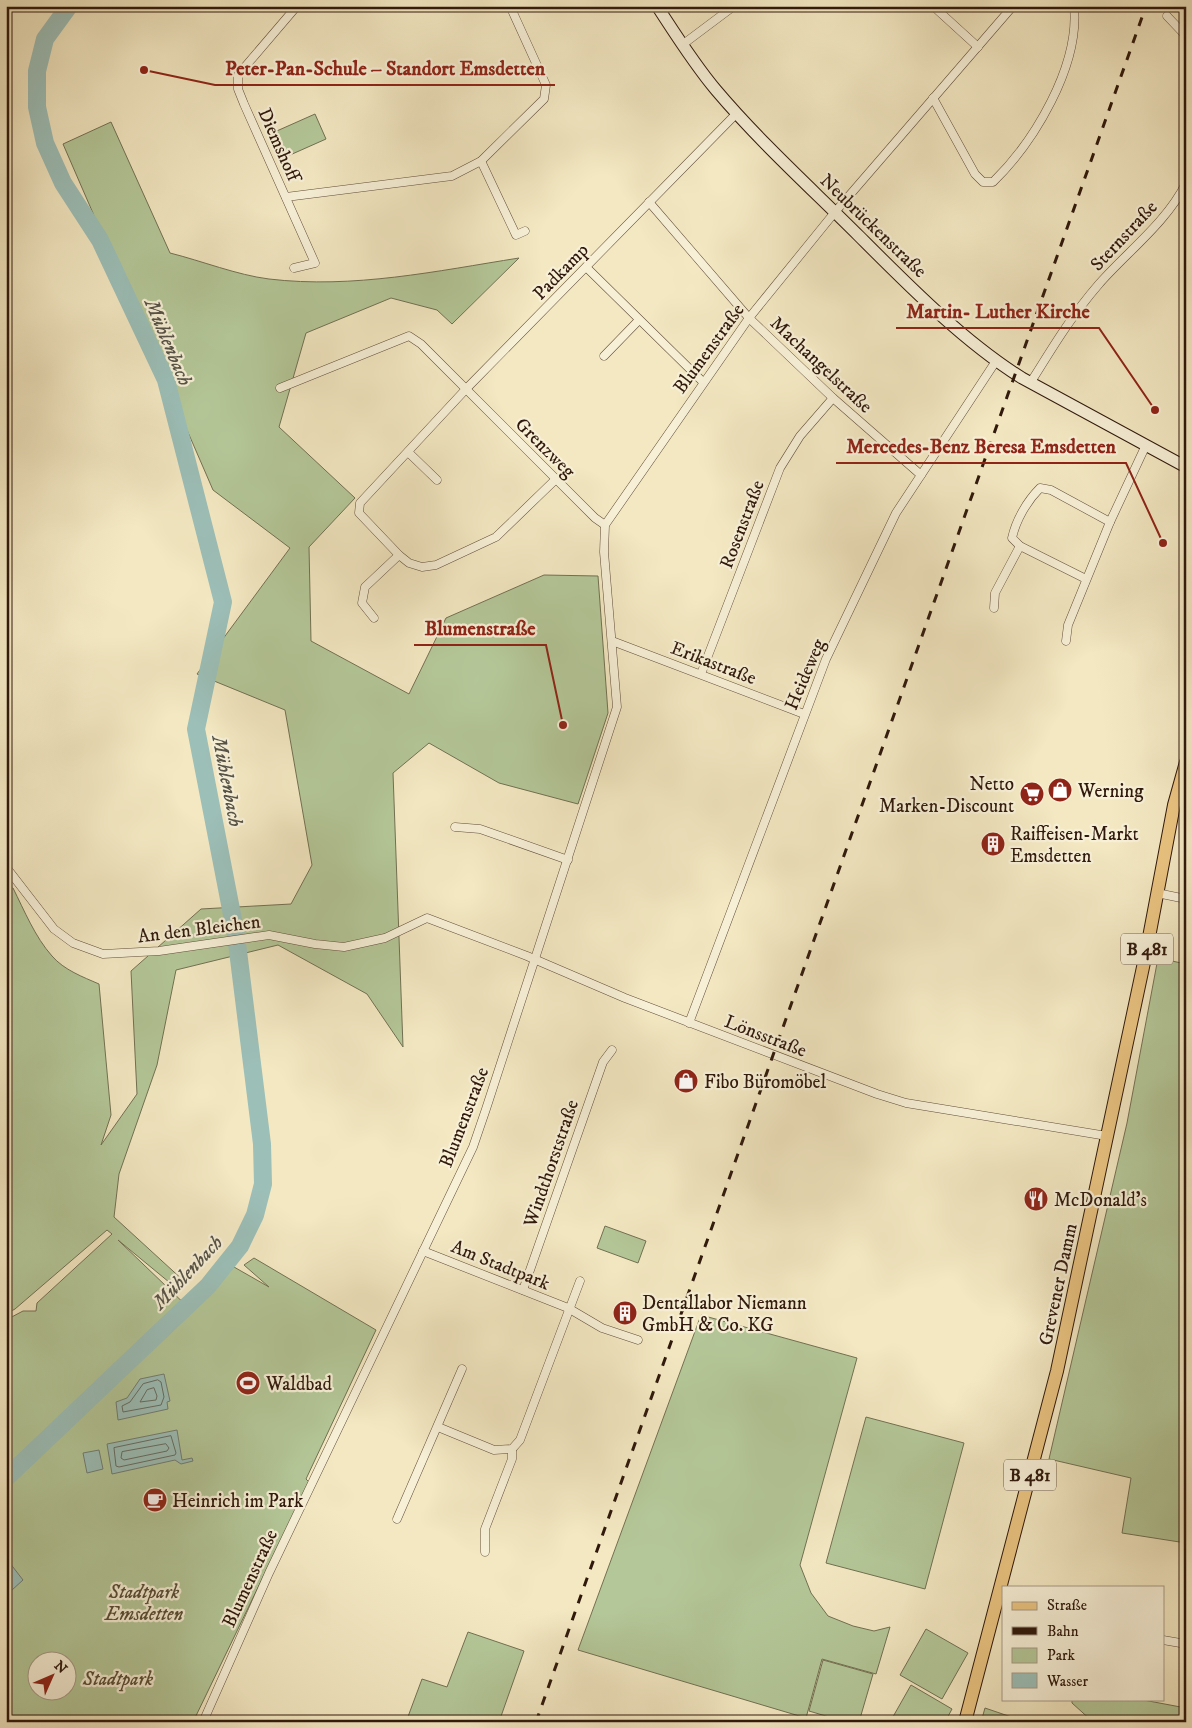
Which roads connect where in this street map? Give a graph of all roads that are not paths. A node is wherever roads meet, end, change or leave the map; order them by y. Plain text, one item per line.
1 (297, 6) edge
2 (510, 6) edge
3 (657, 6) edge
4 (734, 6) edge
5 (933, 6) edge
6 (1013, 6) edge
7 (1074, 6) edge
8 (1167, 16) dead end
9 (1186, 36) edge
10 (682, 45) junction
11 (978, 47) junction
12 (933, 98) junction
13 (736, 114) junction
14 (482, 160) junction
15 (1185, 186) edge
16 (286, 197) junction
17 (649, 202) junction
18 (835, 212) junction
19 (525, 230) dead end
20 (586, 267) junction
21 (294, 268) dead end
22 (749, 318) junction
23 (639, 320) junction
24 (604, 356) dead end
25 (996, 361) junction
26 (703, 382) junction
27 (1031, 382) junction
28 (280, 388) dead end
29 (466, 389) junction
30 (833, 398) junction
31 (1146, 444) junction
32 (408, 452) junction
33 (1186, 467) edge
34 (921, 475) junction
35 (556, 479) junction
36 (437, 480) dead end
37 (1110, 522) junction
38 (605, 525) junction
39 (1020, 546) junction
40 (399, 554) junction
41 (1086, 579) junction
42 (994, 608) dead end
43 (374, 618) dead end
44 (612, 641) junction
45 (1066, 641) dead end
46 (700, 674) junction
47 (804, 714) junction
48 (1186, 762) edge
49 (456, 827) dead end
50 (568, 860) junction
51 (6, 867) edge
52 (1157, 893) junction
53 (1186, 899) edge
54 (427, 918) joint
55 (535, 961) junction
56 (689, 1023) junction
57 (612, 1050) dead end
58 (1107, 1136) junction
59 (423, 1251) junction
60 (580, 1281) dead end
61 (523, 1290) junction
62 (568, 1308) junction
63 (638, 1340) dead end
64 (462, 1370) dead end
65 (438, 1427) junction
66 (512, 1449) junction
67 (397, 1519) dead end
68 (485, 1552) dead end
69 (1005, 1586) edge
70 (1001, 1603) edge
71 (1164, 1640) edge
72 (1186, 1644) edge
73 (203, 1722) edge
74 (965, 1722) edge

1 - 16 street, Diemshoff
2 - 14 street, Diemshoff
3 - 10 street, Neubrückenstraße
4 - 10 street
5 - 11 street
6 - 11 street, Blumenstraße
7 - 12 street
8 - 9 street
10 - 13 street, Neubrückenstraße
11 - 12 street, Blumenstraße
12 - 18 street, Blumenstraße
13 - 17 street, Padkamp
13 - 18 street, Neubrückenstraße
14 - 16 street, Diemshoff
14 - 19 street
15 - 27 street, Sternstraße
16 - 21 street, Diemshoff
17 - 20 street, Padkamp
17 - 22 street, Machangelstraße
18 - 22 street, Blumenstraße
18 - 25 street, Neubrückenstraße
20 - 23 street
20 - 29 street, Padkamp
22 - 26 street, Blumenstraße
22 - 30 street, Machangelstraße
23 - 24 street
23 - 26 street
25 - 27 street, Neubrückenstraße
25 - 34 street, Heideweg
26 - 38 street, Blumenstraße
27 - 31 street, Neubrückenstraße
28 - 29 street, Grenzweg
29 - 32 street, Padkamp
29 - 35 street, Grenzweg
30 - 34 street, Machangelstraße
30 - 46 street, Rosenstraße
31 - 33 street, Neubrückenstraße
31 - 37 street
32 - 36 street
32 - 40 street, Padkamp
34 - 47 street, Heideweg
35 - 38 street, Grenzweg
35 - 40 street
37 - 39 street
37 - 41 street
38 - 44 street, Blumenstraße
39 - 41 street
39 - 42 street
40 - 43 street
41 - 45 street
44 - 46 street, Erikastraße
44 - 50 street, Blumenstraße
46 - 47 street, Erikastraße
47 - 56 street, Heideweg
48 - 52 main road, Grevener Damm / B 481
49 - 50 street
50 - 55 street, Blumenstraße
51 - 54 street, An den Bleichen
52 - 53 street
52 - 58 main road, Grevener Damm / B 481
54 - 55 street, Lönsstraße
55 - 56 street, Lönsstraße
55 - 59 street, Blumenstraße
56 - 58 street, Lönsstraße
57 - 61 street, Windthorststraße
58 - 69 main road, Grevener Damm / B 481
59 - 61 street, Am Stadtpark
59 - 73 street, Blumenstraße
60 - 62 street, Am Stadtpark
61 - 62 street, Am Stadtpark
62 - 63 street, Am Stadtpark
62 - 66 street, Am Stadtpark
64 - 65 street
65 - 66 street
65 - 67 street
66 - 68 street, Am Stadtpark
70 - 74 main road, Grevener Damm / B 481
71 - 72 street

